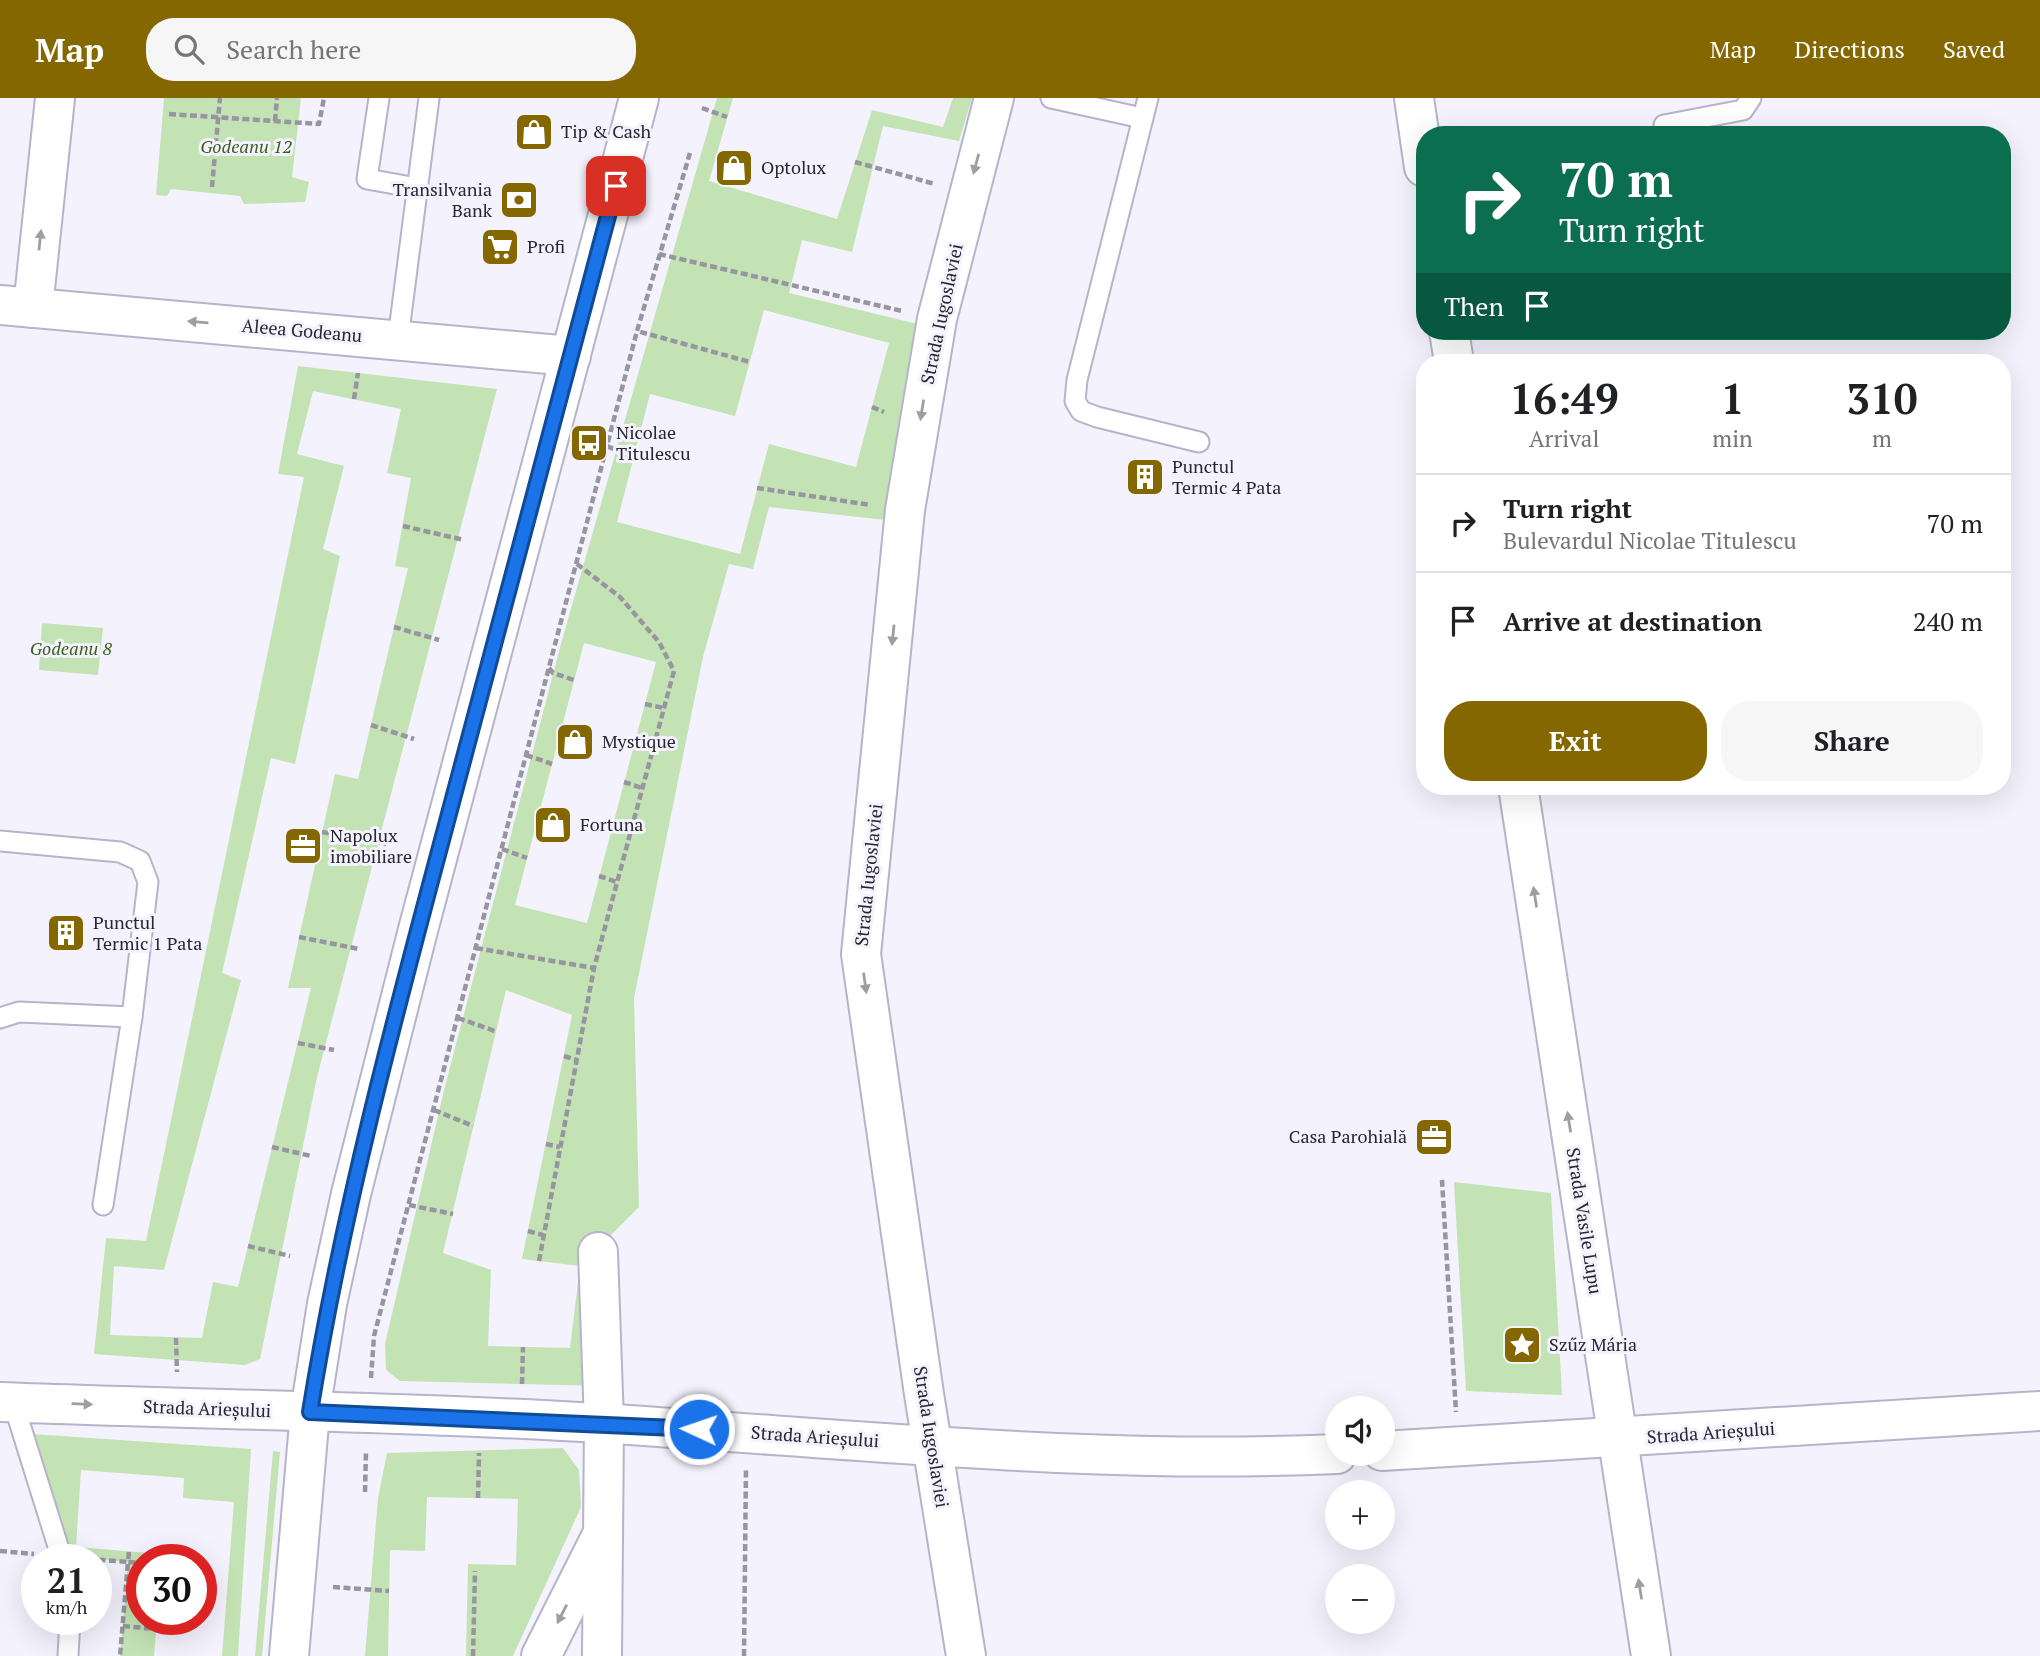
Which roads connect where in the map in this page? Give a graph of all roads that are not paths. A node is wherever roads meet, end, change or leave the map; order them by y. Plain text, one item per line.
1 (55, 98) edge
2 (379, 98) edge
3 (429, 98) edge
4 (639, 98) edge
5 (994, 98) edge
6 (1051, 98) edge
7 (1148, 98) edge
8 (1414, 98) edge
9 (1751, 98) edge
10 (1142, 118) junction
11 (1664, 125) dead end
12 (1418, 126) edge
13 (417, 188) junction
14 (16, 306) edge
15 (398, 339) junction
16 (571, 356) junction
17 (1199, 442) dead end
18 (1519, 795) edge
19 (0, 841) edge
20 (132, 1017) junction
21 (0, 1018) edge
22 (103, 1205) dead end
23 (598, 1252) dead end
24 (7, 1402) edge
25 (2040, 1411) edge
26 (310, 1412) junction
27 (604, 1423) junction
28 (1620, 1439) junction
29 (932, 1444) junction
30 (1395, 1450) edge
31 (1325, 1455) edge
32 (604, 1531) junction
33 (56, 1544) edge
34 (69, 1635) edge
35 (68, 1656) edge
36 (289, 1656) edge
37 (541, 1656) edge
38 (602, 1656) edge
39 (966, 1656) edge
40 (1651, 1656) edge

14 -> 1 street, Aleea Godeanu
2 - 13 lane
3 - 13 lane
4 - 16 street
5 -> 29 street, Strada Iugoslaviei
6 - 10 lane
7 - 10 lane
8 - 12 street
9 - 11 lane
10 - 17 lane
13 - 15 lane
15 -> 14 street, Aleea Godeanu
15 - 16 street, Aleea Godeanu
16 - 26 street
28 -> 18 street, Strada Vasile Lupu
19 - 20 lane
20 - 21 lane
20 - 22 lane
23 - 27 street
24 -> 26 street, Strada Arieșului
24 - 33 lane
25 - 28 street, Strada Arieșului
26 - 27 street, Strada Arieșului
26 - 36 street
27 - 29 street, Strada Arieșului
27 - 32 street
28 - 30 street, Strada Arieșului
40 -> 28 street, Strada Vasile Lupu
29 - 31 street, Strada Arieșului
29 - 39 street, Strada Iugoslaviei
32 -> 37 street
32 - 38 street
34 - 35 lane

